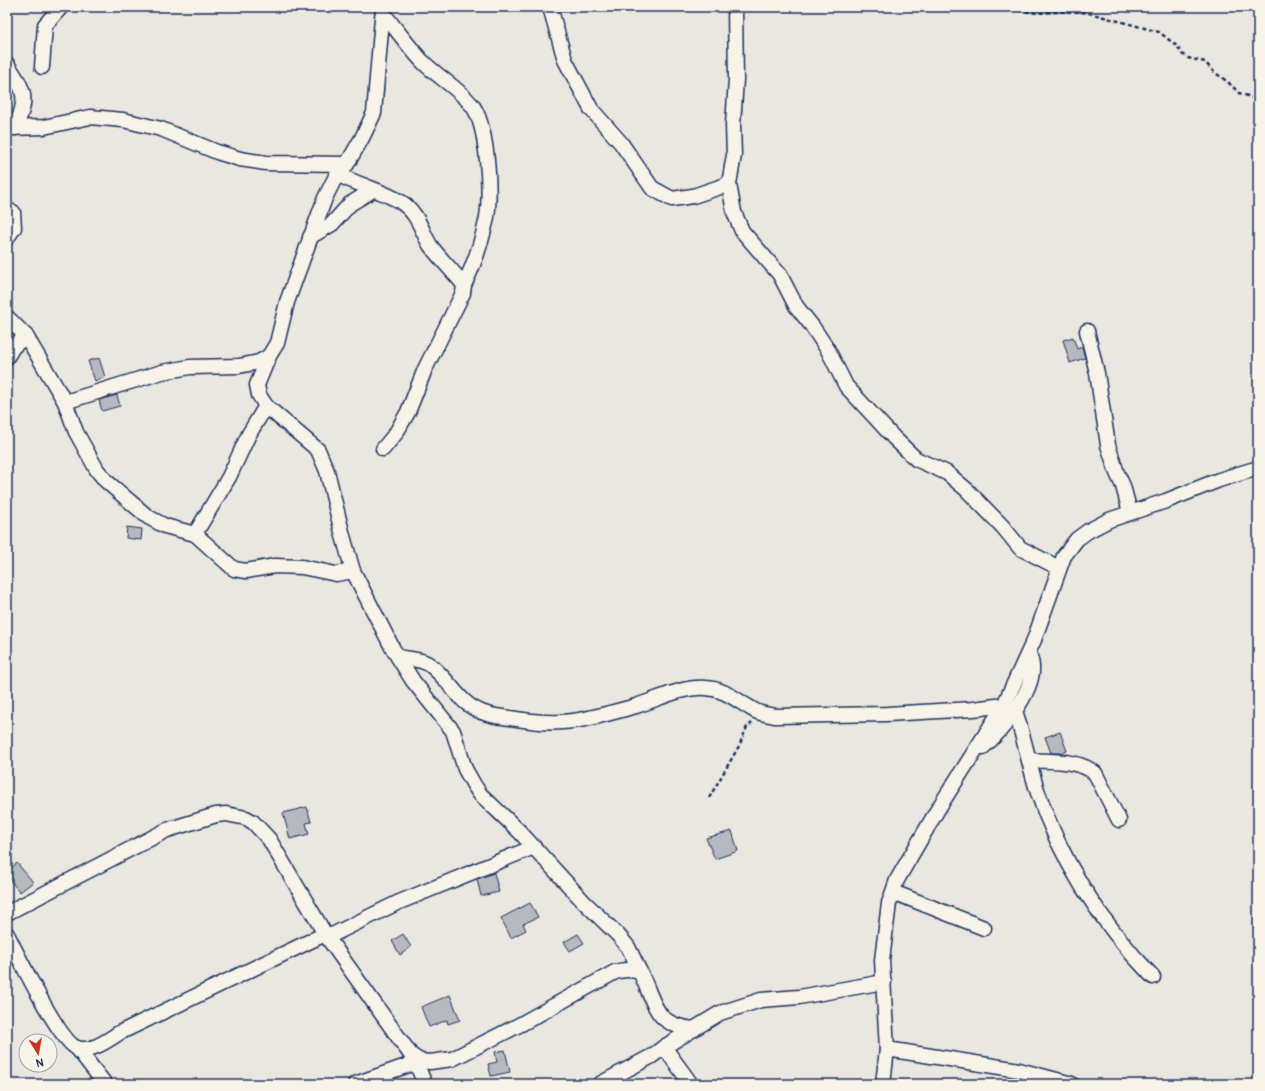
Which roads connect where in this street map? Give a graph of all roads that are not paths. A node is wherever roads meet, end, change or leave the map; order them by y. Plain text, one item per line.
1 (61, 7) edge
2 (550, 7) edge
3 (735, 7) edge
4 (383, 10) edge
5 (7, 64) edge
6 (42, 67) dead end
7 (11, 128) edge
8 (342, 169) junction
9 (729, 184) junction
10 (373, 190) junction
11 (13, 212) dead end
12 (7, 238) edge
13 (310, 238) junction
14 (464, 285) junction
15 (7, 317) edge
16 (1087, 331) dead end
17 (26, 336) junction
18 (269, 356) junction
19 (7, 357) edge
20 (239, 366) junction
21 (257, 385) junction
22 (65, 402) junction
23 (266, 406) junction
24 (383, 449) dead end
25 (1258, 468) edge
26 (1130, 512) junction
27 (195, 534) junction
28 (1060, 568) junction
29 (353, 572) junction
30 (398, 657) junction
31 (1009, 708) junction
32 (1030, 760) junction
33 (1119, 820) dead end
34 (534, 847) junction
35 (892, 892) junction
36 (7, 913) edge
37 (984, 928) dead end
38 (7, 934) edge
39 (326, 935) junction
40 (640, 972) junction
41 (1153, 977) dead end
42 (884, 982) junction
43 (694, 1029) junction
44 (664, 1047) junction
45 (77, 1048) junction
46 (887, 1049) junction
47 (418, 1062) junction
48 (105, 1084) edge
49 (355, 1084) edge
50 (425, 1084) edge
51 (600, 1084) edge
52 (691, 1084) edge
53 (883, 1084) edge
54 (1072, 1084) edge

1 - 6 street
2 - 9 street
3 - 9 street
4 - 8 street
4 - 14 street
5 - 7 street
7 - 8 street
8 - 10 street
8 - 13 street
9 - 28 street
10 - 13 street
10 - 14 street
11 - 12 street
13 - 18 street
14 - 24 street
15 - 17 street
16 - 26 street
17 - 19 street
17 - 22 street
18 - 20 street
18 - 21 street
20 - 21 street
20 - 22 street
21 - 23 street
22 - 27 street
23 - 27 street
23 - 29 street
25 - 26 street
26 - 28 street
27 - 29 street
28 - 31 street
29 - 30 street
30 - 31 street
30 - 34 street
31 - 32 street
31 - 35 street
32 - 33 street
32 - 41 street
34 - 39 street
34 - 40 street
35 - 37 street
35 - 42 street
36 - 39 street
38 - 45 street
39 - 45 street
39 - 47 street
40 - 43 street
40 - 47 street
42 - 43 street
42 - 46 street
43 - 44 street
44 - 51 street
44 - 52 street
45 - 48 street
46 - 53 street
46 - 54 street
47 - 49 street
47 - 50 street

